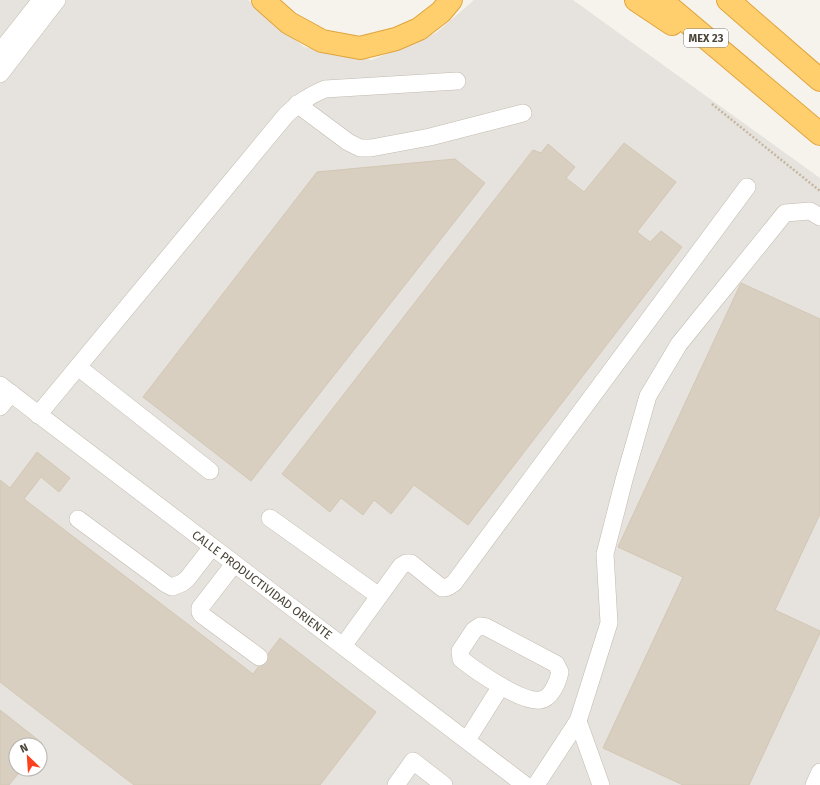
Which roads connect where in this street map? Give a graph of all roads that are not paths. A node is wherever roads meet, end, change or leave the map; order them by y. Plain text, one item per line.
1 (41, 0) edge
2 (57, 0) edge
3 (263, 0) edge
4 (451, 0) edge
5 (636, 0) edge
6 (661, 0) edge
7 (728, 0) edge
8 (745, 0) edge
9 (0, 52) edge
10 (801, 63) junction
11 (0, 74) edge
12 (752, 77) junction
13 (820, 80) edge
14 (457, 82) dead end
15 (297, 104) junction
16 (523, 113) dead end
17 (820, 134) edge
18 (747, 187) dead end
19 (820, 217) edge
20 (78, 367) junction
21 (5, 389) edge
22 (0, 407) edge
23 (38, 415) junction
24 (210, 471) dead end
25 (78, 518) dead end
26 (270, 518) dead end
27 (212, 547) junction
28 (234, 564) junction
29 (379, 596) junction
30 (343, 646) junction
31 (259, 657) dead end
32 (500, 686) junction
33 (578, 721) junction
34 (466, 740) junction
35 (820, 772) edge
36 (396, 785) edge
37 (444, 785) edge
38 (524, 785) edge
39 (536, 785) edge
40 (601, 785) edge
41 (814, 785) edge

1 - 9 street
2 - 11 street
3 - 4 highway
5 - 12 highway
6 - 12 highway, MEX 23
7 - 10 highway
8 - 10 highway
10 - 13 highway
12 - 17 highway, MEX 23
14 - 15 street
15 - 16 street
15 - 20 street
18 - 29 street
19 - 33 street
20 - 23 street
20 - 24 street
21 - 22 street
21 - 23 street, CALLE PRODUCTIVIDAD ORIENTE
23 - 27 street, CALLE PRODUCTIVIDAD ORIENTE
25 - 27 street
26 - 29 street
27 - 28 street, CALLE PRODUCTIVIDAD ORIENTE
28 - 30 street, CALLE PRODUCTIVIDAD ORIENTE
28 - 31 street
29 - 30 street
30 - 34 street, CALLE PRODUCTIVIDAD ORIENTE
32 - 32 street
32 - 34 street
33 - 39 street
33 - 40 street
34 - 38 street, CALLE PRODUCTIVIDAD ORIENTE
35 - 41 street
36 - 37 street

